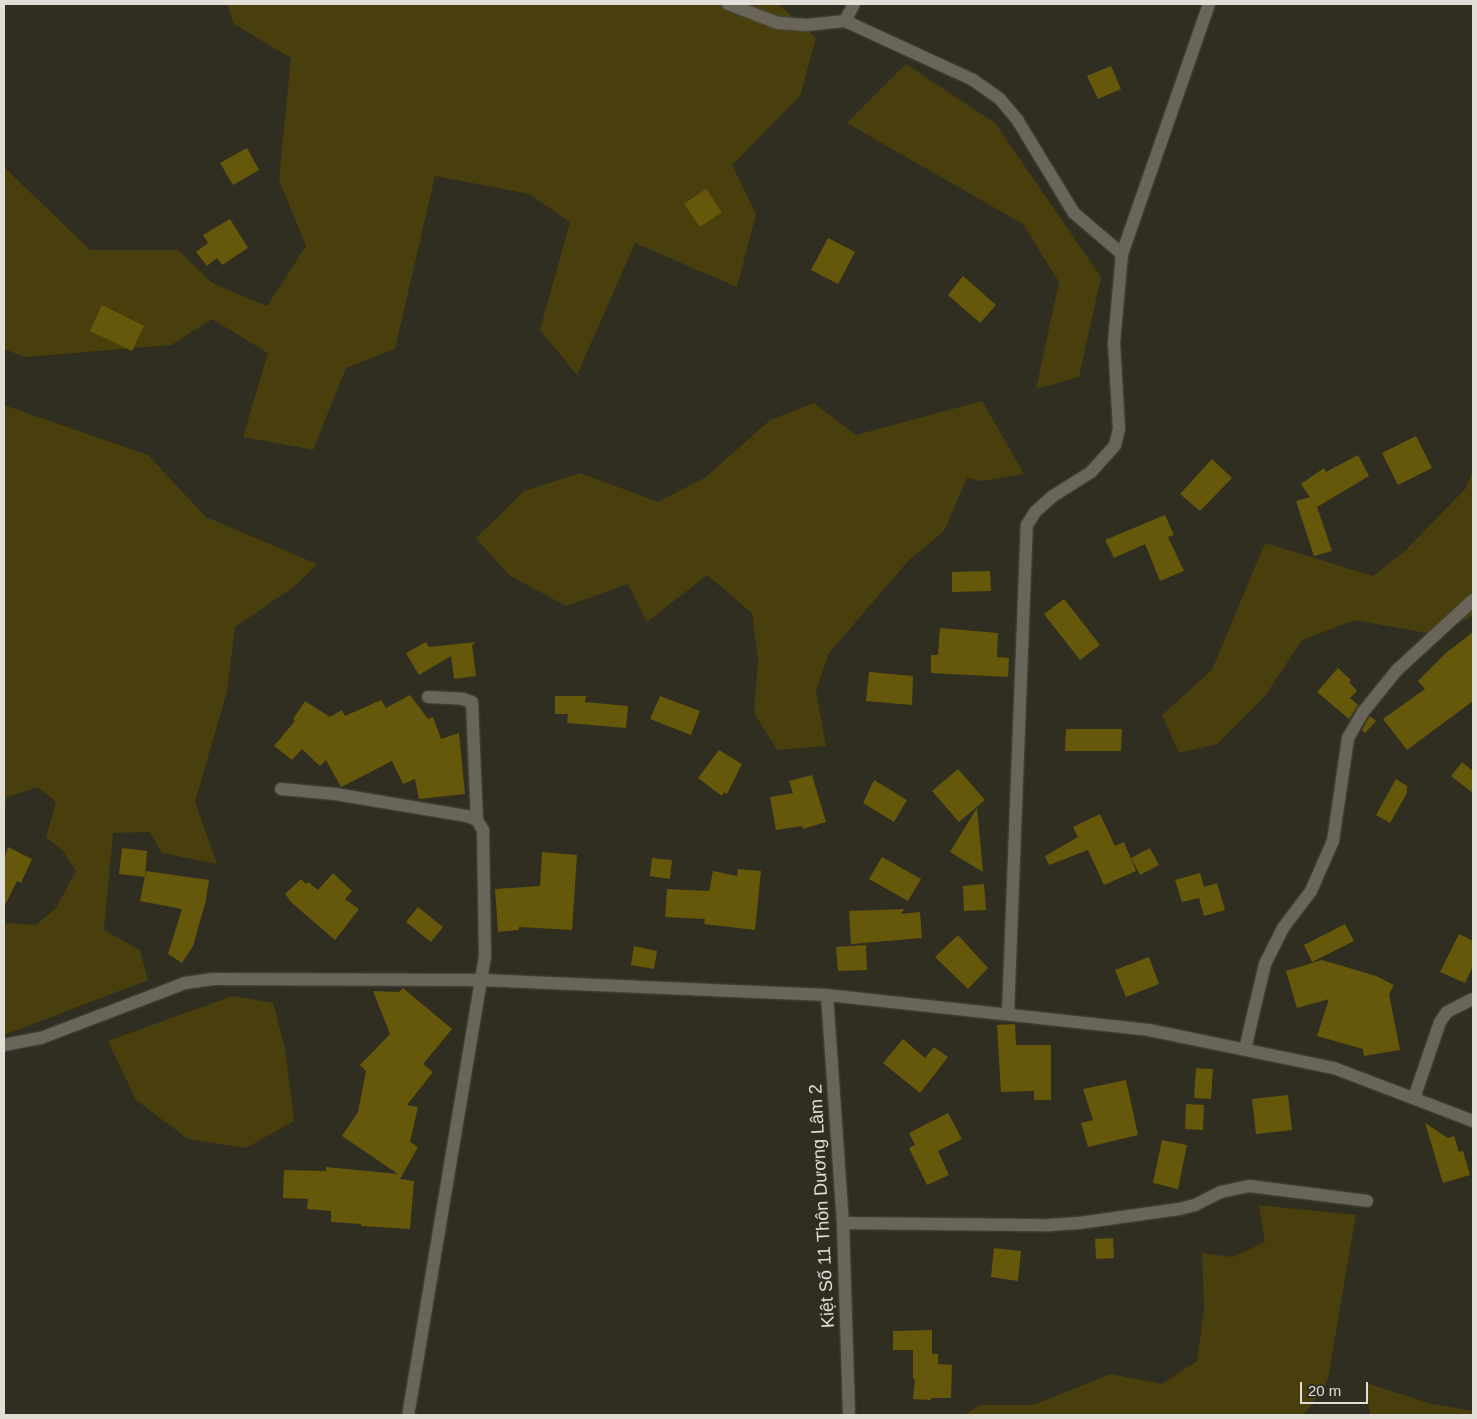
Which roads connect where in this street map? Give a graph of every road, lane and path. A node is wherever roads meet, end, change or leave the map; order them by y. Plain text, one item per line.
1 (728, 4) edge
2 (854, 4) edge
3 (1210, 4) edge
4 (845, 21) junction
5 (1122, 254) junction
6 (1473, 600) edge
7 (428, 697) dead end
8 (280, 789) dead end
9 (477, 820) junction
10 (481, 980) junction
11 (827, 995) junction
12 (1473, 999) edge
13 (1008, 1014) junction
14 (4, 1045) edge
15 (1245, 1049) junction
16 (1414, 1098) junction
17 (1473, 1121) edge
18 (1367, 1201) dead end
19 (843, 1223) junction
20 (408, 1415) edge
21 (849, 1415) edge

1 - 4 street
2 - 4 street
3 - 5 street
4 - 5 street
5 - 13 street
6 - 15 street
7 - 9 street
8 - 9 street
9 - 10 street
10 - 11 street
10 - 14 street
10 - 20 street
11 - 13 street
11 - 19 street, Kiệt Số 11 Thôn Dương Lâm 2
12 - 16 street
13 - 15 street
15 - 16 street
16 - 17 street
18 - 19 street
19 - 21 street, Kiệt Số 11 Thôn Dương Lâm 2

